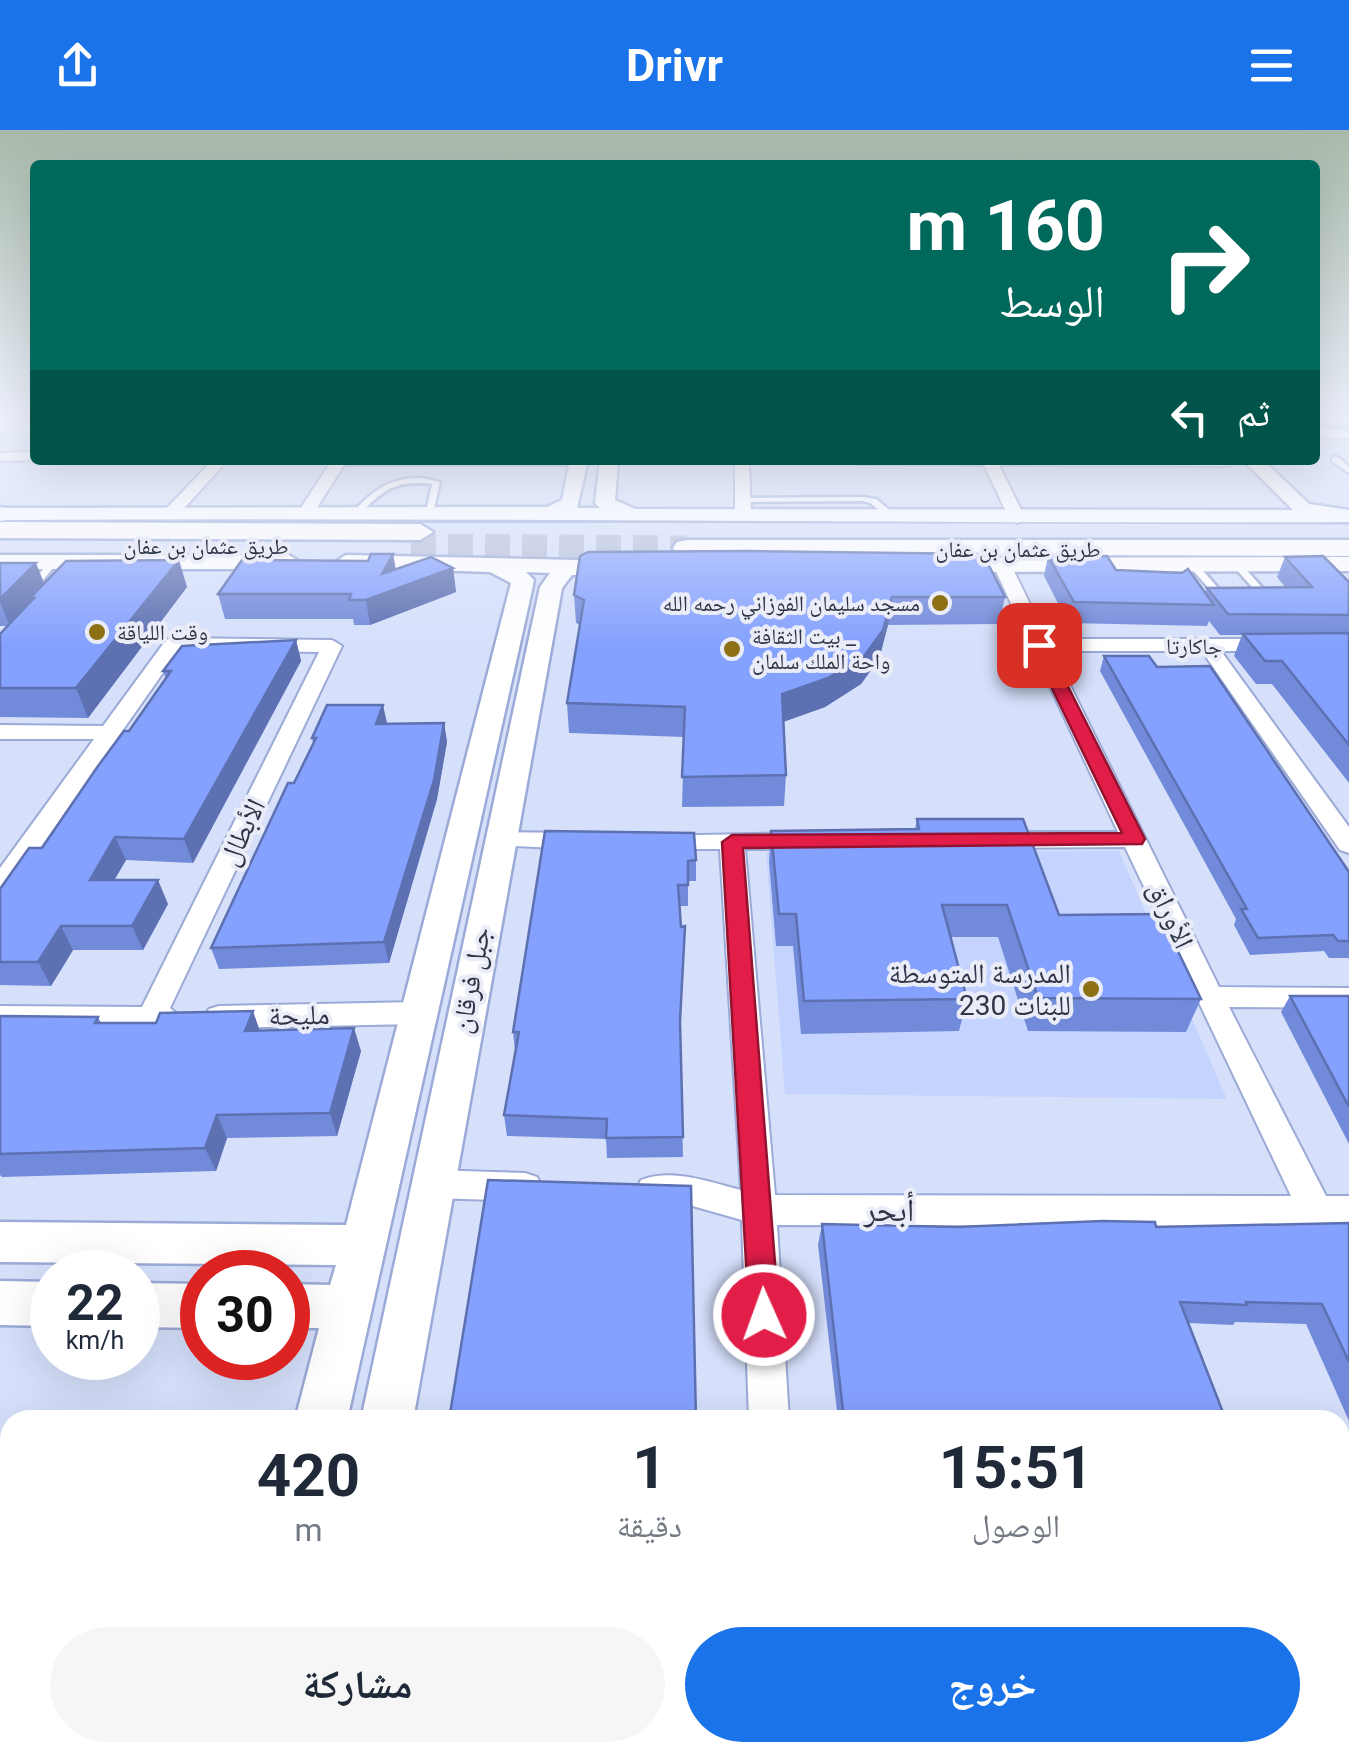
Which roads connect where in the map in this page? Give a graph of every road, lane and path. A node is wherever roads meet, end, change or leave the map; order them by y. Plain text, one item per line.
1 (196, 493) edge
2 (318, 493) edge
3 (375, 493) edge
4 (431, 493) edge
5 (567, 493) edge
6 (606, 493) edge
7 (743, 493) edge
8 (1005, 493) edge
9 (1259, 493) edge
10 (1284, 493) edge
11 (605, 502) junction
12 (744, 507) junction
13 (561, 508) junction
14 (819, 508) junction
15 (307, 511) junction
16 (358, 512) junction
17 (181, 513) junction
18 (628, 513) junction
19 (788, 516) junction
20 (1349, 516) edge
21 (1224, 517) junction
22 (1, 518) edge
23 (1017, 518) junction
24 (1349, 534) edge
25 (413, 538) junction
26 (0, 546) edge
27 (589, 547) junction
28 (1349, 548) edge
29 (683, 553) junction
30 (0, 562) edge
31 (642, 564) edge
32 (1267, 564) junction
33 (1349, 564) edge
34 (1002, 566) junction
35 (1238, 566) junction
36 (70, 567) junction
37 (1182, 572) junction
38 (523, 581) junction
39 (0, 583) edge
40 (1349, 585) edge
41 (1232, 602) edge
42 (1260, 604) edge
43 (1039, 645) junction
44 (1349, 645) edge
45 (1208, 646) junction
46 (0, 732) edge
47 (110, 733) junction
48 (1135, 839) junction
49 (498, 840) junction
50 (962, 840) edge
51 (596, 841) edge
52 (635, 841) edge
53 (828, 841) edge
54 (732, 842) junction
55 (1349, 845) edge
56 (0, 886) edge
57 (1209, 997) junction
58 (1349, 998) edge
59 (418, 1013) junction
60 (0, 1017) edge
61 (151, 1018) junction
62 (432, 1184) junction
63 (550, 1187) edge
64 (630, 1189) edge
65 (760, 1210) junction
66 (1332, 1210) edge
67 (0, 1242) edge
68 (363, 1245) junction
69 (0, 1303) edge
70 (30, 1304) edge
71 (310, 1306) edge
72 (349, 1307) junction
73 (323, 1410) edge
74 (388, 1410) edge
75 (769, 1410) edge

1 - 17 street
2 - 15 street
3 - 16 lane
4 - 25 lane
5 - 13 street
6 - 11 street
7 - 12 street
8 - 23 street
9 - 21 street
10 - 20 street
11 - 13 street
11 - 18 street
12 - 14 lane
12 - 18 street
12 - 19 street
13 - 18 street
13 - 25 street
14 - 19 street
14 - 23 street
15 - 16 street
15 - 17 street
16 - 25 street
17 - 22 street
17 - 27 street
19 - 27 street
20 - 21 street
21 - 23 street
22 - 25 main road, طريق عثمان بن عفان
24 - 29 main road, طريق عثمان بن عفان
25 - 26 main road, طريق عثمان بن عفان
25 - 27 street
25 - 36 street
25 - 38 street
27 - 31 street
27 - 38 street
27 - 38 street
28 - 29 main road, طريق عثمان بن عفان
29 - 34 street
30 - 36 street
32 - 33 street
32 - 35 street
32 - 40 street
34 - 37 street
34 - 43 street, الأوراق
35 - 37 street
35 - 42 lane
36 - 39 lane
37 - 41 lane
38 - 49 street, جبل فرقان
38 - 59 street, جبل فرقان
43 - 45 street, جاكارتا
43 - 48 street, الأوراق
44 - 45 street, جاكارتا
45 - 55 street
46 - 47 street
47 - 56 street
47 - 61 street, الأبطال
48 - 50 street
48 - 57 street, الأوراق
49 - 51 street
49 - 62 street, جبل فرقان
52 - 54 street
53 - 54 street
54 - 65 street
57 - 58 street
57 - 66 street, الأوراق
59 - 61 street, مليحة
59 - 68 street, جبل فرقان
60 - 61 street, مليحة
62 - 63 street
62 - 74 street, جبل فرقان
64 - 65 street, أبحر
65 - 66 street, أبحر
65 - 75 street
67 - 68 street
68 - 72 street, جبل فرقان
69 - 70 street
71 - 72 street
72 - 73 street, جبل فرقان

